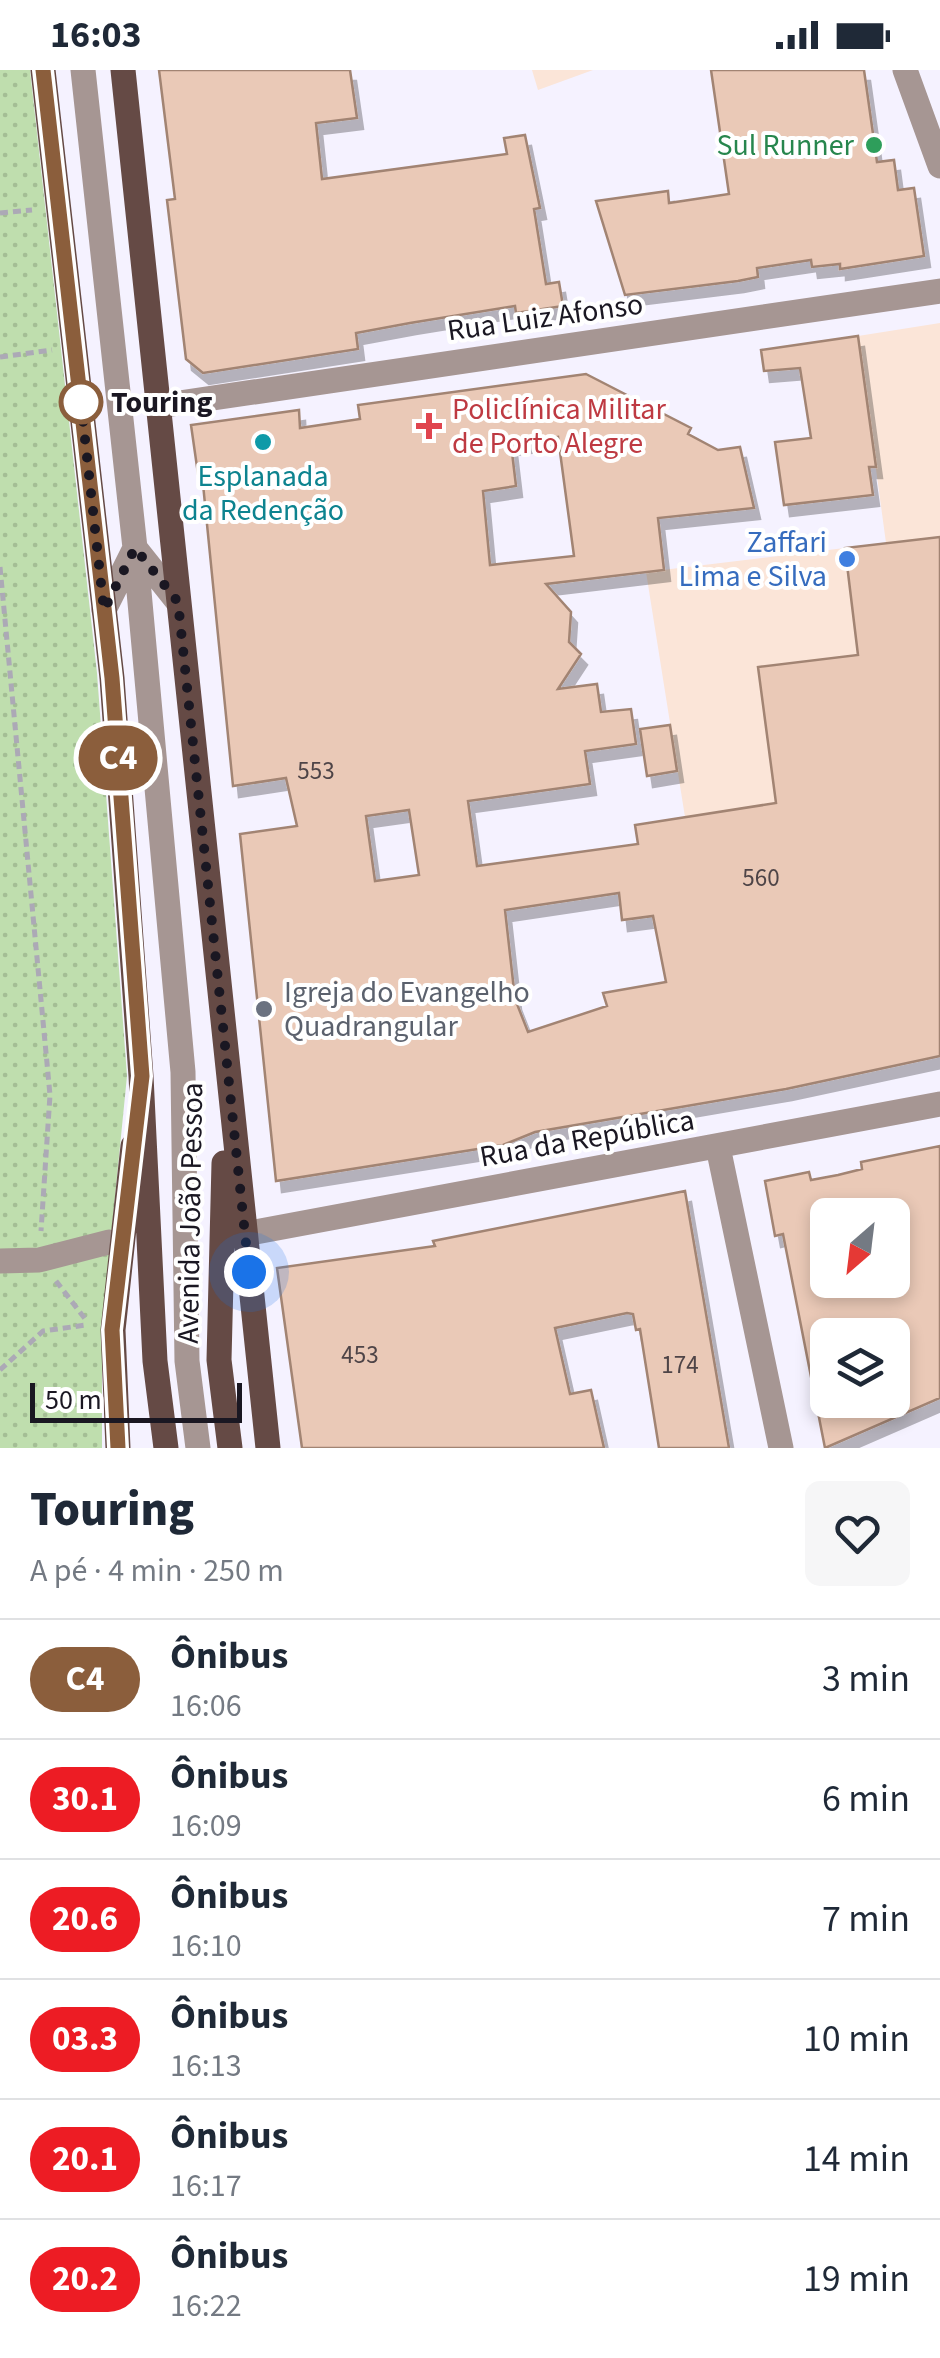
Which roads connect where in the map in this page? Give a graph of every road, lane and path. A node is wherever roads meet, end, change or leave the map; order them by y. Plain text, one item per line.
1 (43, 70) edge
2 (83, 70) edge
3 (122, 70) edge
4 (904, 70) edge
5 (940, 166) edge
6 (940, 291) edge
7 (74, 348) junction
8 (0, 356) edge
9 (159, 406) junction
10 (135, 548) junction
11 (0, 566) edge
12 (178, 602) junction
13 (104, 610) junction
14 (226, 1068) junction
15 (142, 1076) junction
16 (940, 1104) edge
17 (718, 1146) junction
18 (245, 1234) junction
19 (110, 1242) dead end
20 (39, 1260) junction
21 (0, 1262) edge
22 (101, 1327) junction
23 (0, 1370) edge
24 (118, 1448) edge
25 (166, 1448) edge
26 (198, 1448) edge
27 (230, 1448) edge
28 (268, 1448) edge
29 (782, 1448) edge

1 - 7 main road, Avenida João Pessoa
2 - 10 street
3 - 9 main road, Avenida João Pessoa
4 - 5 street
6 - 9 street, Rua Luiz Afonso
7 - 8 path
7 - 13 main road, Avenida João Pessoa
9 - 12 main road, Avenida João Pessoa
10 - 12 street
10 - 13 street
10 - 26 street
11 - 20 path
12 - 14 main road, Avenida João Pessoa
13 - 15 main road, Avenida João Pessoa
14 - 18 main road, Avenida João Pessoa
14 - 27 main road, Avenida João Pessoa
15 - 22 main road, Avenida João Pessoa
15 - 25 main road, Avenida João Pessoa
16 - 17 street, Rua da República
17 - 18 street, Rua da República
17 - 29 street
18 - 28 main road, Avenida João Pessoa
19 - 20 street
20 - 21 street
20 - 22 path
22 - 23 path
22 - 24 main road, Avenida João Pessoa

